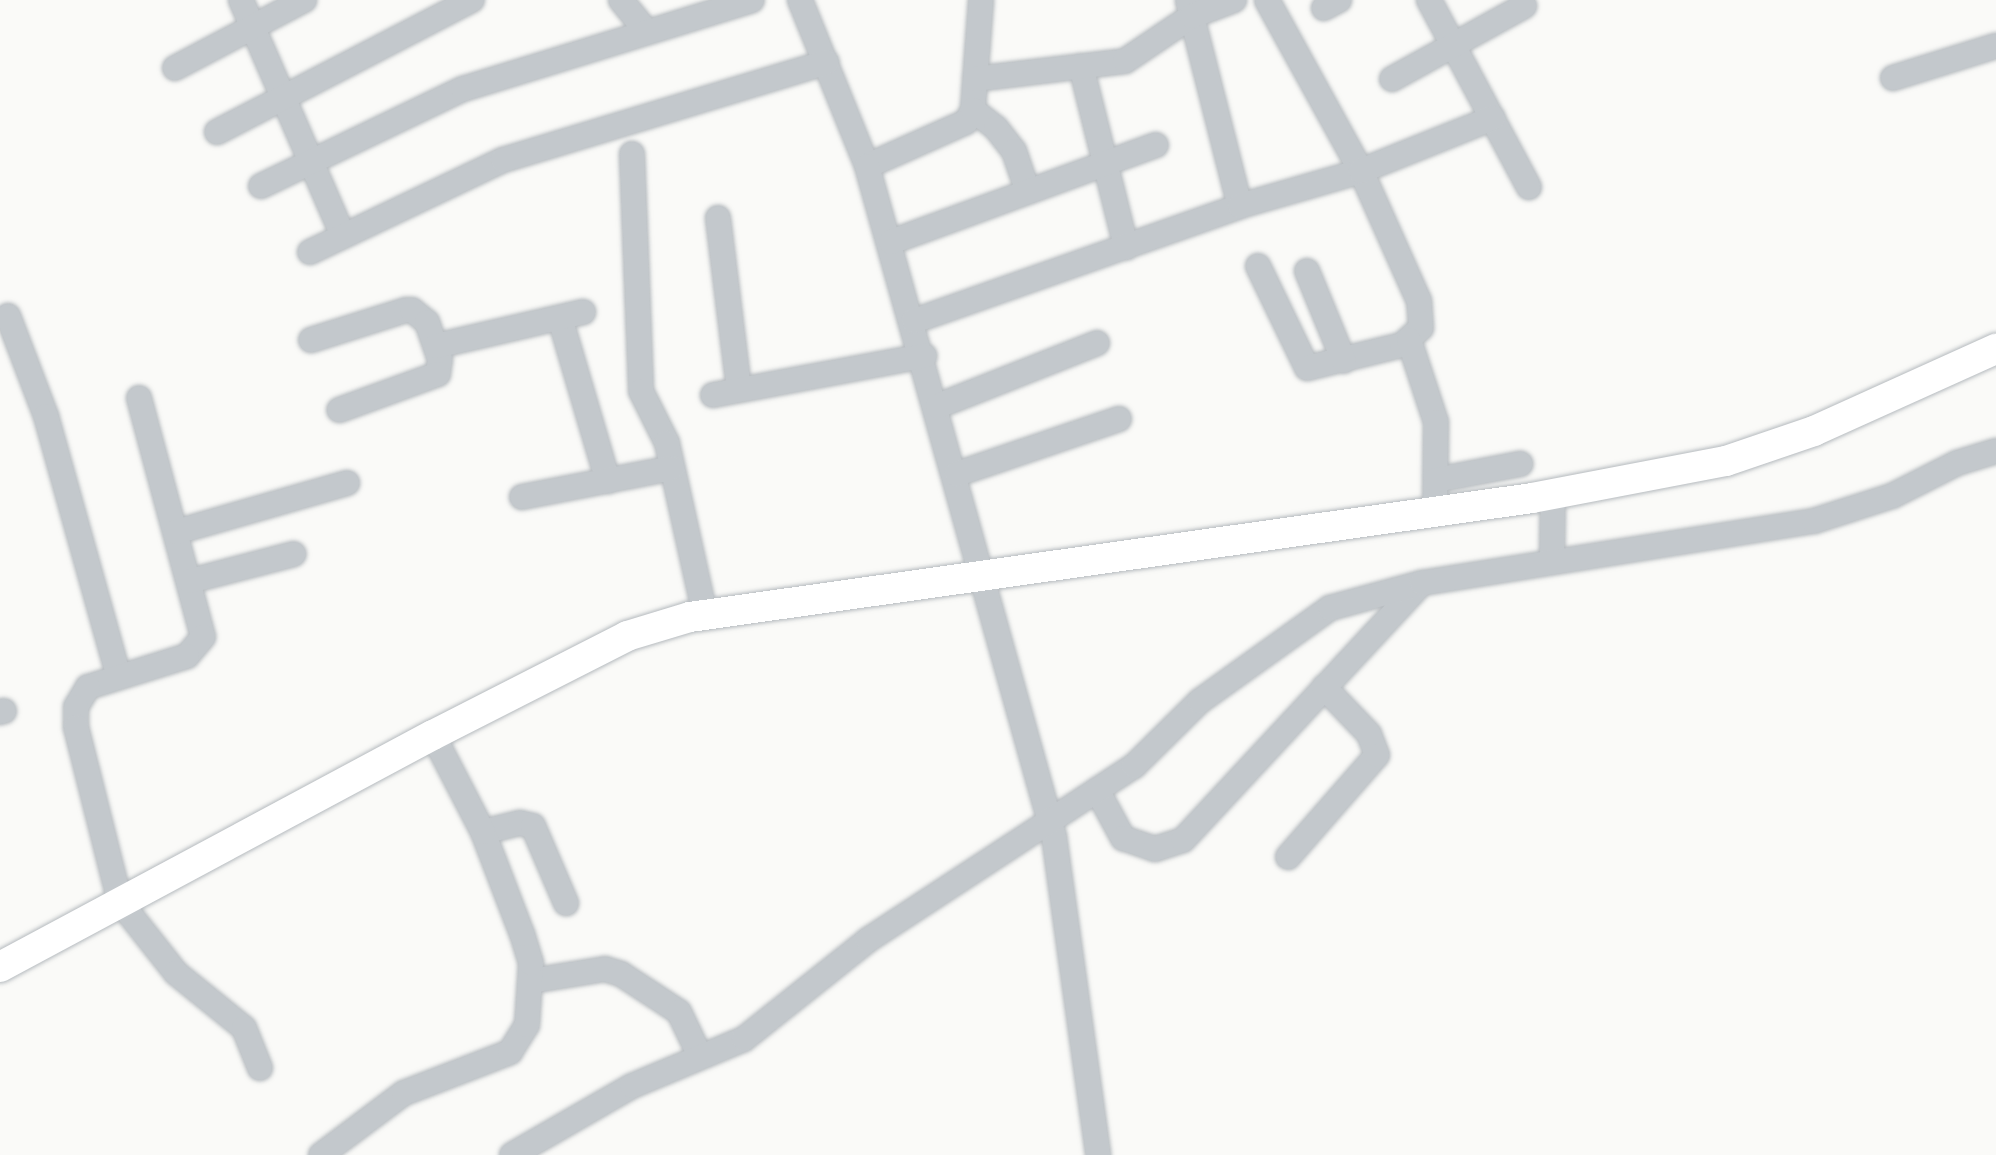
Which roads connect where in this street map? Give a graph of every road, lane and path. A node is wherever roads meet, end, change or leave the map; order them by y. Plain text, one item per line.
1 (242, 0) edge
2 (304, 0) edge
3 (472, 0) edge
4 (621, 0) edge
5 (752, 0) edge
6 (800, 0) edge
7 (981, 0) edge
8 (1234, 0) edge
9 (1267, 0) edge
10 (1429, 0) edge
11 (1524, 6) dead end
12 (1190, 8) edge
13 (253, 27) junction
14 (647, 32) junction
15 (1454, 44) junction
16 (1996, 46) edge
17 (827, 62) junction
18 (1081, 66) junction
19 (175, 68) dead end
20 (1894, 78) dead end
21 (975, 79) junction
22 (1392, 79) dead end
23 (284, 97) junction
24 (973, 110) junction
25 (1493, 118) junction
26 (217, 132) dead end
27 (1156, 145) dead end
28 (632, 154) dead end
29 (311, 162) junction
30 (1102, 165) junction
31 (867, 166) junction
32 (1361, 172) junction
33 (261, 187) dead end
34 (1529, 187) dead end
35 (1028, 192) junction
36 (1240, 206) junction
37 (718, 218) dead end
38 (343, 236) junction
39 (891, 242) junction
40 (1126, 247) junction
41 (310, 252) dead end
42 (1258, 266) dead end
43 (1307, 271) dead end
44 (8, 316) dead end
45 (914, 321) junction
46 (311, 341) dead end
47 (1409, 341) junction
48 (1097, 343) dead end
49 (436, 346) junction
50 (1996, 349) edge
51 (924, 356) junction
52 (1344, 361) junction
53 (739, 390) junction
54 (713, 395) dead end
55 (139, 398) dead end
56 (938, 406) junction
57 (339, 410) dead end
58 (1119, 419) dead end
59 (1996, 452) edge
60 (1520, 464) dead end
61 (672, 468) junction
62 (957, 474) junction
63 (1436, 480) junction
64 (608, 481) junction
65 (347, 483) dead end
66 (1553, 494) junction
67 (522, 498) dead end
68 (1435, 511) junction
69 (176, 532) junction
70 (294, 554) dead end
71 (1552, 555) dead end
72 (980, 576) junction
73 (190, 581) junction
74 (1422, 583) junction
75 (705, 615) junction
76 (119, 677) junction
77 (1324, 687) junction
78 (433, 735) junction
79 (1097, 790) junction
80 (1049, 821) junction
81 (483, 832) junction
82 (1288, 857) dead end
83 (120, 902) junction
84 (566, 903) dead end
85 (0, 967) edge
86 (531, 981) junction
87 (700, 1056) junction
88 (260, 1068) dead end
89 (321, 1155) edge
90 (512, 1155) edge
91 (1098, 1155) edge

1 - 13 street
2 - 13 street
3 - 23 street
4 - 14 street
5 - 14 street
6 - 17 street
7 - 21 street
8 - 12 street
9 - 32 street
10 - 15 street
11 - 15 street
12 - 18 street
12 - 36 street
13 - 19 street
13 - 23 street
14 - 29 street
15 - 22 street
15 - 25 street
16 - 20 street
17 - 31 street
17 - 38 street
18 - 21 street
18 - 30 street
21 - 24 street
23 - 26 street
23 - 29 street
24 - 31 street
24 - 35 street
25 - 32 street
25 - 34 street
27 - 30 street
28 - 61 street
29 - 33 street
29 - 38 street
30 - 35 street
30 - 40 street
31 - 39 street
32 - 36 street
32 - 47 street
35 - 39 street
36 - 40 street
37 - 53 street
38 - 41 street
39 - 45 street
40 - 45 street
42 - 52 street
43 - 52 street
44 - 76 street
45 - 51 street
46 - 49 street
47 - 52 street
47 - 63 street
48 - 56 street
49 - 57 street
49 - 64 street
50 - 66 main road
51 - 53 street
51 - 56 street
53 - 54 street
55 - 69 street
56 - 62 street
58 - 62 street
59 - 74 street
60 - 63 street
61 - 64 street
61 - 75 street
62 - 72 street
63 - 68 street
64 - 67 street
65 - 69 street
66 - 68 main road
66 - 71 street
68 - 72 main road
69 - 73 street
70 - 73 street
72 - 75 main road
72 - 80 street
73 - 76 street
74 - 77 street
74 - 79 street
75 - 78 main road
76 - 83 street
77 - 79 street
77 - 82 street
78 - 81 street
78 - 83 main road
79 - 80 street
80 - 87 street
80 - 91 street
81 - 84 street
81 - 86 street
83 - 85 main road
83 - 88 street
86 - 87 street
86 - 89 street
87 - 90 street

